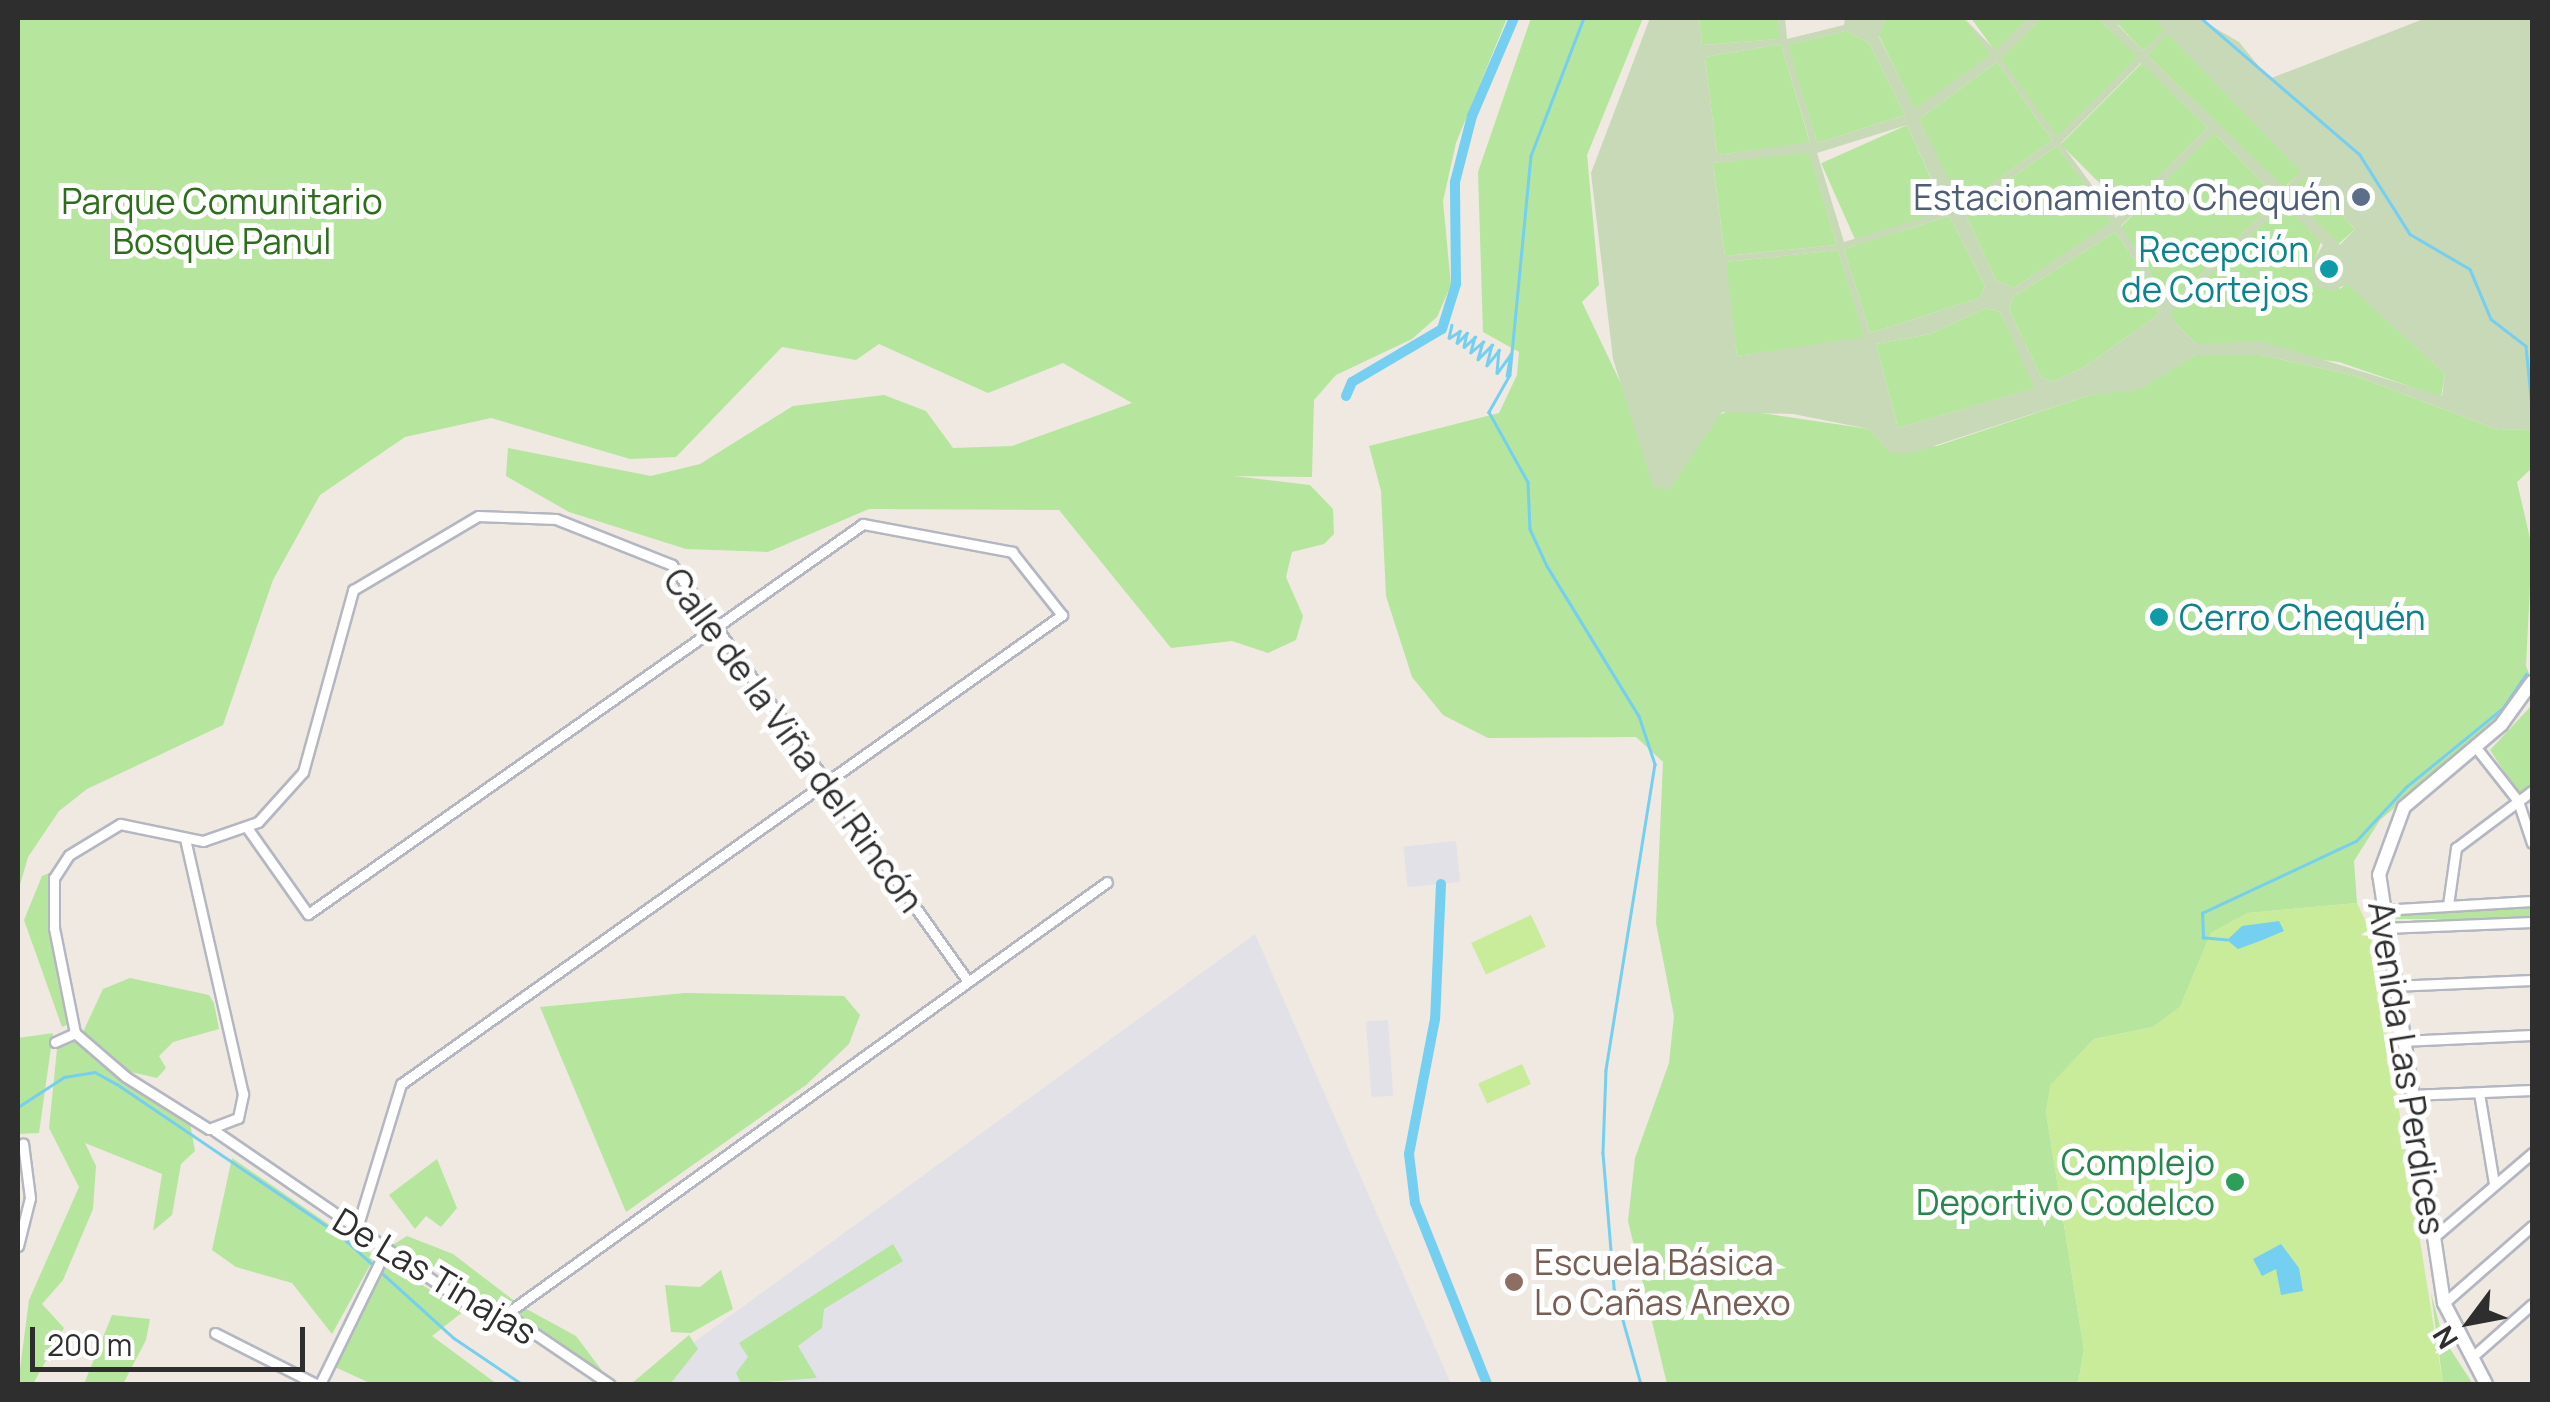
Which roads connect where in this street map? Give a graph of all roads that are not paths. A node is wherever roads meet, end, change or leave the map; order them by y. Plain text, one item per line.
1 (714, 625) junction
2 (2532, 682) edge
3 (2474, 746) junction
4 (829, 786) junction
5 (2532, 791) edge
6 (2518, 801) junction
7 (248, 829) junction
8 (185, 838) junction
9 (2532, 843) edge
10 (1107, 882) dead end
11 (2532, 902) edge
12 (2448, 906) junction
13 (2381, 910) junction
14 (2532, 922) edge
15 (2384, 928) junction
16 (967, 980) junction
17 (2532, 980) edge
18 (2392, 986) junction
19 (75, 1033) junction
20 (2532, 1035) edge
21 (2401, 1040) junction
22 (55, 1042) dead end
23 (2532, 1090) edge
24 (2479, 1092) junction
25 (2410, 1095) junction
26 (215, 1131) junction
27 (23, 1143) dead end
28 (2532, 1153) edge
29 (22, 1158) edge
30 (2494, 1184) junction
31 (2532, 1226) edge
32 (356, 1231) junction
33 (2434, 1237) junction
34 (18, 1246) edge
35 (386, 1249) junction
36 (2444, 1303) junction
37 (2532, 1304) edge
38 (506, 1314) junction
39 (215, 1334) dead end
40 (2468, 1360) junction
41 (318, 1384) edge
42 (609, 1384) edge
43 (2486, 1384) edge

1 - 4 street, Calle de la Viña del Rincón
1 - 4 street
1 - 7 street
1 - 7 street, Calle de la Viña del Rincón
2 - 3 street, Avenida Las Perdices
3 - 6 street
3 - 13 street, Avenida Las Perdices
4 - 16 street, Calle de la Viña del Rincón
4 - 32 street
5 - 6 street
6 - 9 street
6 - 12 street
7 - 8 street
8 - 19 street
8 - 26 street
10 - 16 street
11 - 12 street
12 - 13 street
13 - 15 street, Avenida Las Perdices
14 - 15 street
15 - 18 street, Avenida Las Perdices
16 - 38 street
17 - 18 street
18 - 21 street, Avenida Las Perdices
19 - 22 street
19 - 26 street, De Las Tinajas
20 - 21 street
21 - 25 street, Avenida Las Perdices
23 - 24 street
24 - 25 street
24 - 30 street
25 - 33 street, Avenida Las Perdices
26 - 32 street, De Las Tinajas
27 - 29 street
28 - 30 street
29 - 34 street
30 - 33 street
31 - 36 street
32 - 35 street, De Las Tinajas
33 - 36 street, Avenida Las Perdices
35 - 38 street, De Las Tinajas
35 - 41 street
36 - 40 street, Avenida Las Perdices
37 - 40 street
38 - 42 street, De Las Tinajas
39 - 41 street
40 - 43 street, Avenida Las Perdices

